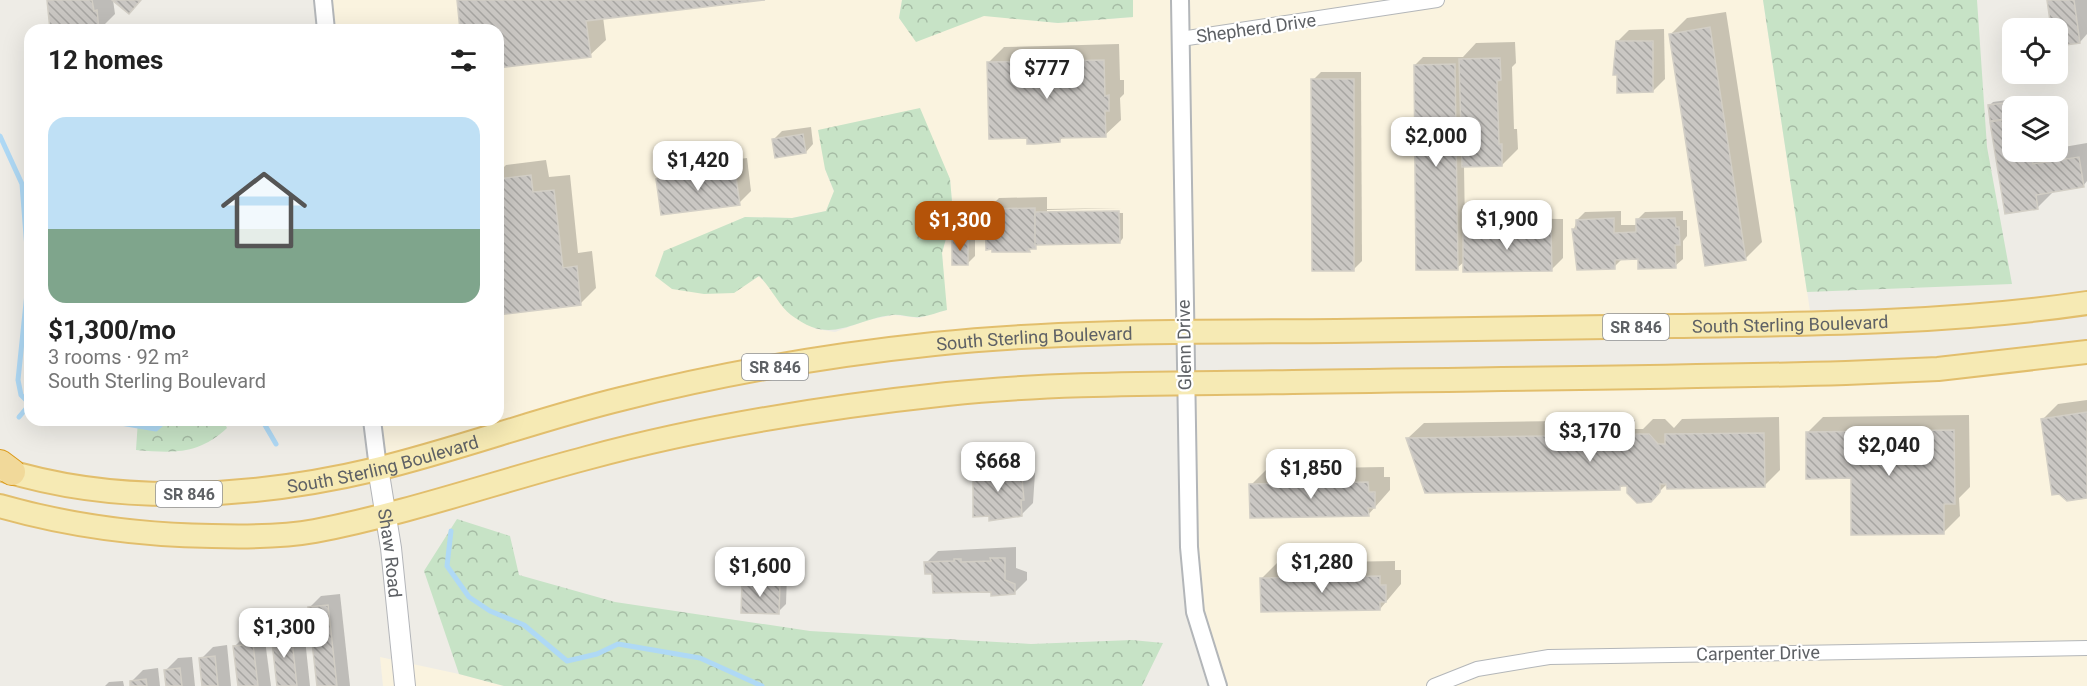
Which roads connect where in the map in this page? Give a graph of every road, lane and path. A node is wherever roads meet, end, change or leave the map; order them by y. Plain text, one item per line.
1 (323, 0) edge
2 (1180, 0) edge
3 (1437, 0) edge
4 (325, 24) edge
5 (1181, 39) junction
6 (2087, 303) edge
7 (1184, 333) junction
8 (2087, 352) edge
9 (1184, 384) junction
10 (373, 426) edge
11 (4, 468) edge
12 (378, 468) junction
13 (0, 506) edge
14 (385, 515) junction
15 (2087, 648) edge
16 (405, 686) edge
17 (1218, 686) edge
18 (1434, 686) edge

1 - 4 street
2 - 5 street, Glenn Drive
3 - 5 street, Shepherd Drive
5 - 7 street, Glenn Drive
6 - 7 main road, South Sterling Boulevard / SR 846
7 - 9 street, Glenn Drive
7 - 12 main road, South Sterling Boulevard / SR 846
8 - 9 main road
9 - 14 main road
9 - 17 street, Glenn Drive
10 - 12 street, Shaw Road
11 - 12 main road, South Sterling Boulevard / SR 846
12 - 14 main road, Shaw Road
13 - 14 main road
14 - 16 main road, Shaw Road
15 - 18 street, Carpenter Drive

